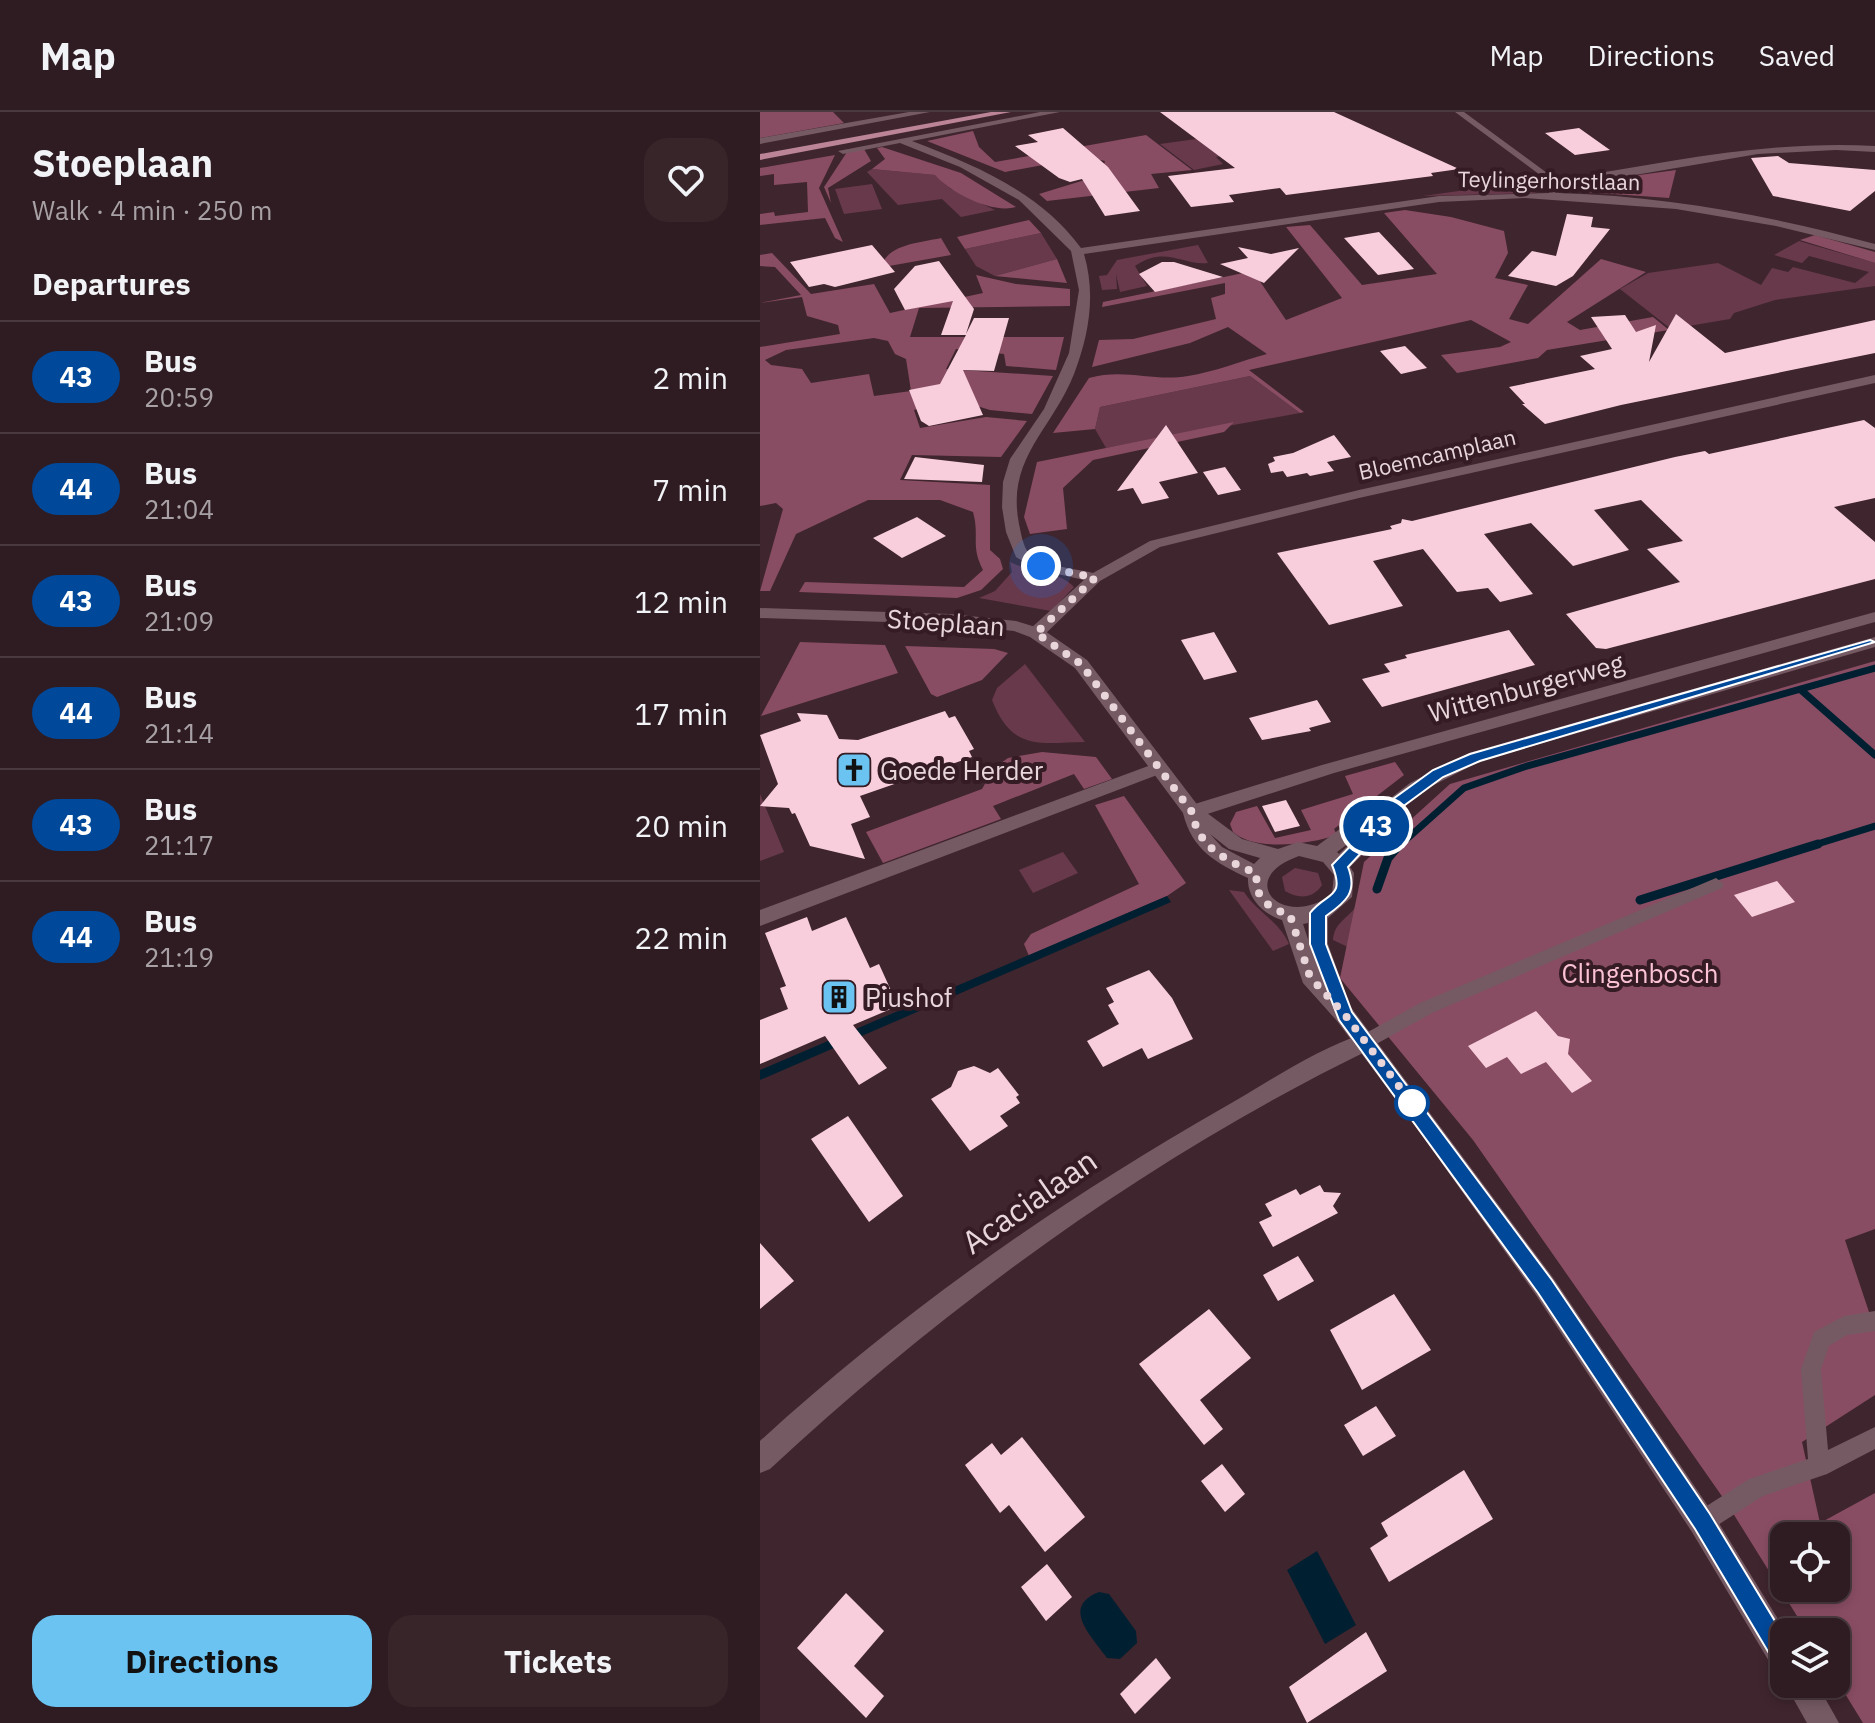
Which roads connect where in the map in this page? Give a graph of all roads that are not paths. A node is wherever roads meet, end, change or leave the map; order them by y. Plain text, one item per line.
1 (925, 112) edge
2 (972, 112) edge
3 (1006, 112) edge
4 (1055, 112) edge
5 (1459, 112) edge
6 (900, 140) junction
7 (760, 141) edge
8 (760, 148) edge
9 (1875, 149) edge
10 (843, 151) dead end
11 (760, 157) edge
12 (1556, 190) junction
13 (1875, 247) edge
14 (1077, 252) junction
15 (1875, 379) edge
16 (1095, 578) junction
17 (760, 613) edge
18 (1875, 617) edge
19 (1036, 633) junction
20 (1875, 642) edge
21 (1159, 768) junction
22 (1192, 812) junction
23 (1381, 816) junction
24 (1322, 853) junction
25 (1275, 855) junction
26 (1340, 865) junction
27 (1257, 874) junction
28 (1716, 884) dead end
29 (1318, 913) junction
30 (1290, 915) junction
31 (760, 918) edge
32 (1345, 1015) junction
33 (1365, 1042) junction
34 (1875, 1321) edge
35 (1875, 1438) edge
36 (760, 1459) edge
37 (1819, 1466) junction
38 (1702, 1522) junction
39 (1770, 1634) edge
40 (1809, 1698) edge
41 (1824, 1723) edge

1 - 7 street
2 - 8 main road
3 - 11 main road
4 - 6 street
5 - 12 lane
6 - 10 street
6 - 14 street
9 - 12 street
12 - 13 street, Teylingerhorstlaan
12 - 14 street, Teylingerhorstlaan
14 - 16 street
15 - 16 street, Bloemcamplaan
16 - 19 street, Bloemcamplaan
17 - 19 street, Stoeplaan
18 - 22 street, Wittenburgerweg
19 - 21 street, Stoeplaan
20 - 23 street, Wittenburgerweg
21 - 22 street, Stoeplaan
21 - 31 street
22 - 25 street, Stoeplaan
22 - 27 street, Stoeplaan
23 - 24 street, Wittenburgerweg
23 - 26 street, Wittenburgerweg
24 - 25 street
24 - 26 street
25 - 27 street
26 - 29 street
27 - 30 street
28 - 33 lane
29 - 30 street
29 - 32 street
30 - 32 street
32 - 33 street
33 - 36 street, Acacialaan
33 - 38 street
34 - 37 lane
35 - 37 lane
37 - 38 lane
38 - 39 street
40 - 41 street

